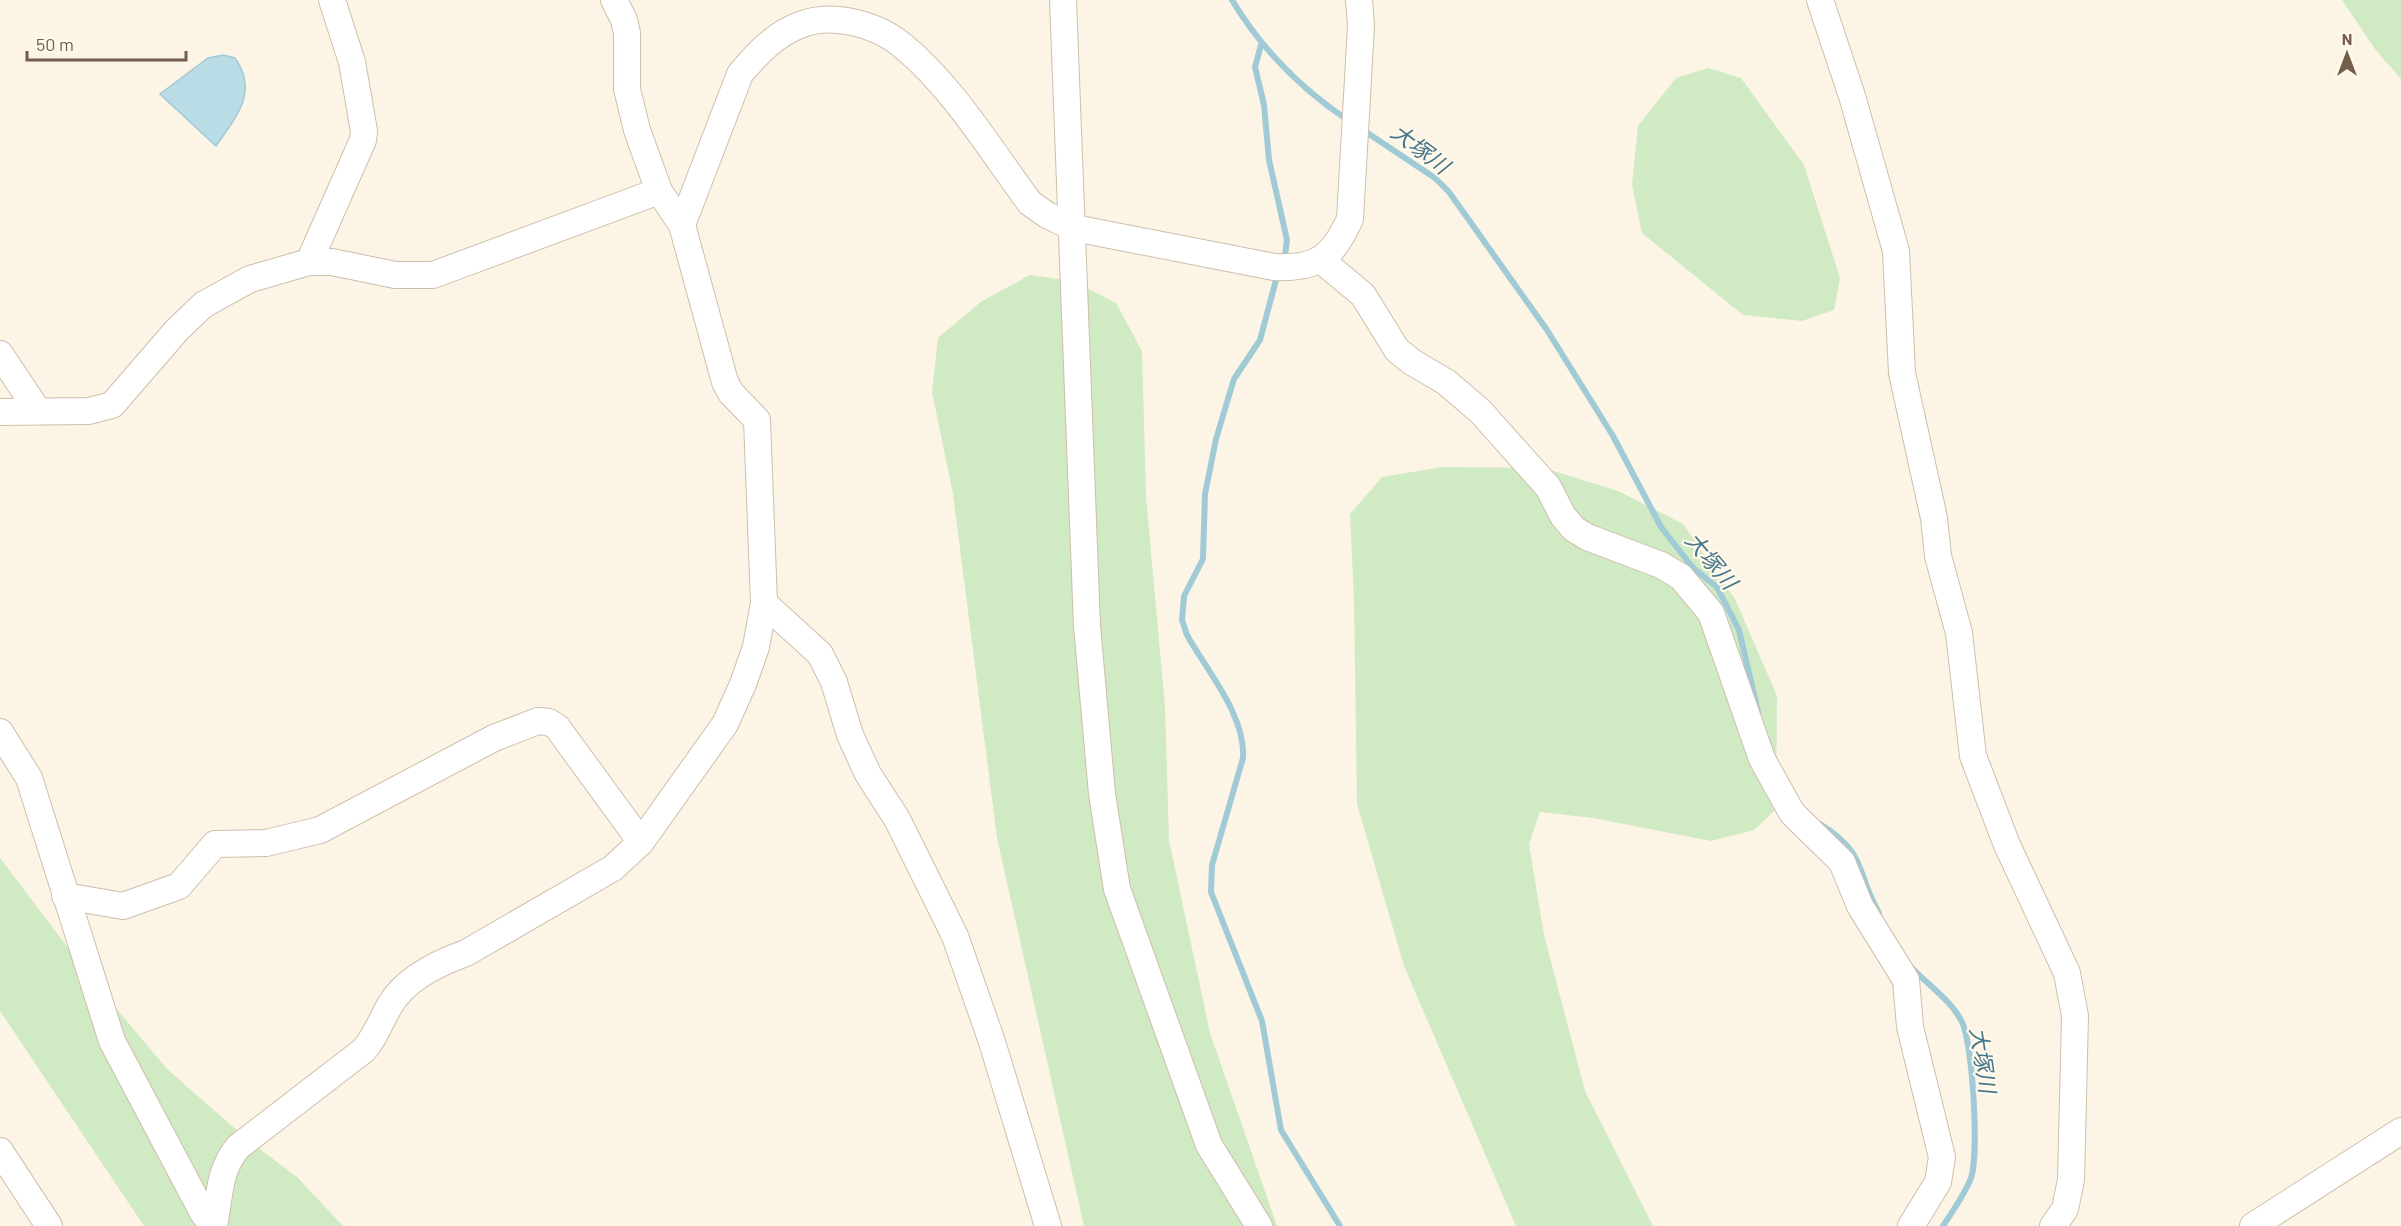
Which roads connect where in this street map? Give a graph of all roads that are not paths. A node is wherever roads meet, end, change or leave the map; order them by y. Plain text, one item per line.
1 (332, 0) edge
2 (614, 0) edge
3 (1064, 0) edge
4 (1359, 0) edge
5 (1820, 0) edge
6 (659, 191) junction
7 (682, 225) junction
8 (1074, 228) junction
9 (1321, 260) junction
10 (309, 262) junction
11 (0, 354) edge
12 (38, 411) junction
13 (0, 412) edge
14 (764, 603) junction
15 (0, 732) edge
16 (641, 842) junction
17 (65, 896) junction
18 (2401, 1131) edge
19 (0, 1151) edge
20 (49, 1226) edge
21 (214, 1226) edge
22 (1048, 1226) edge
23 (1259, 1226) edge
24 (1911, 1226) edge
25 (2053, 1226) edge
26 (2253, 1226) edge

1 - 10 street
2 - 6 street
3 - 8 street
4 - 9 street
5 - 25 street
6 - 7 street
6 - 10 street
7 - 8 street
7 - 14 street
8 - 9 street
8 - 23 street
9 - 24 street
10 - 12 street
11 - 12 street
12 - 13 street
14 - 16 street
14 - 22 street
15 - 17 street
16 - 17 street
16 - 21 street
17 - 21 street
18 - 26 street
19 - 20 street

